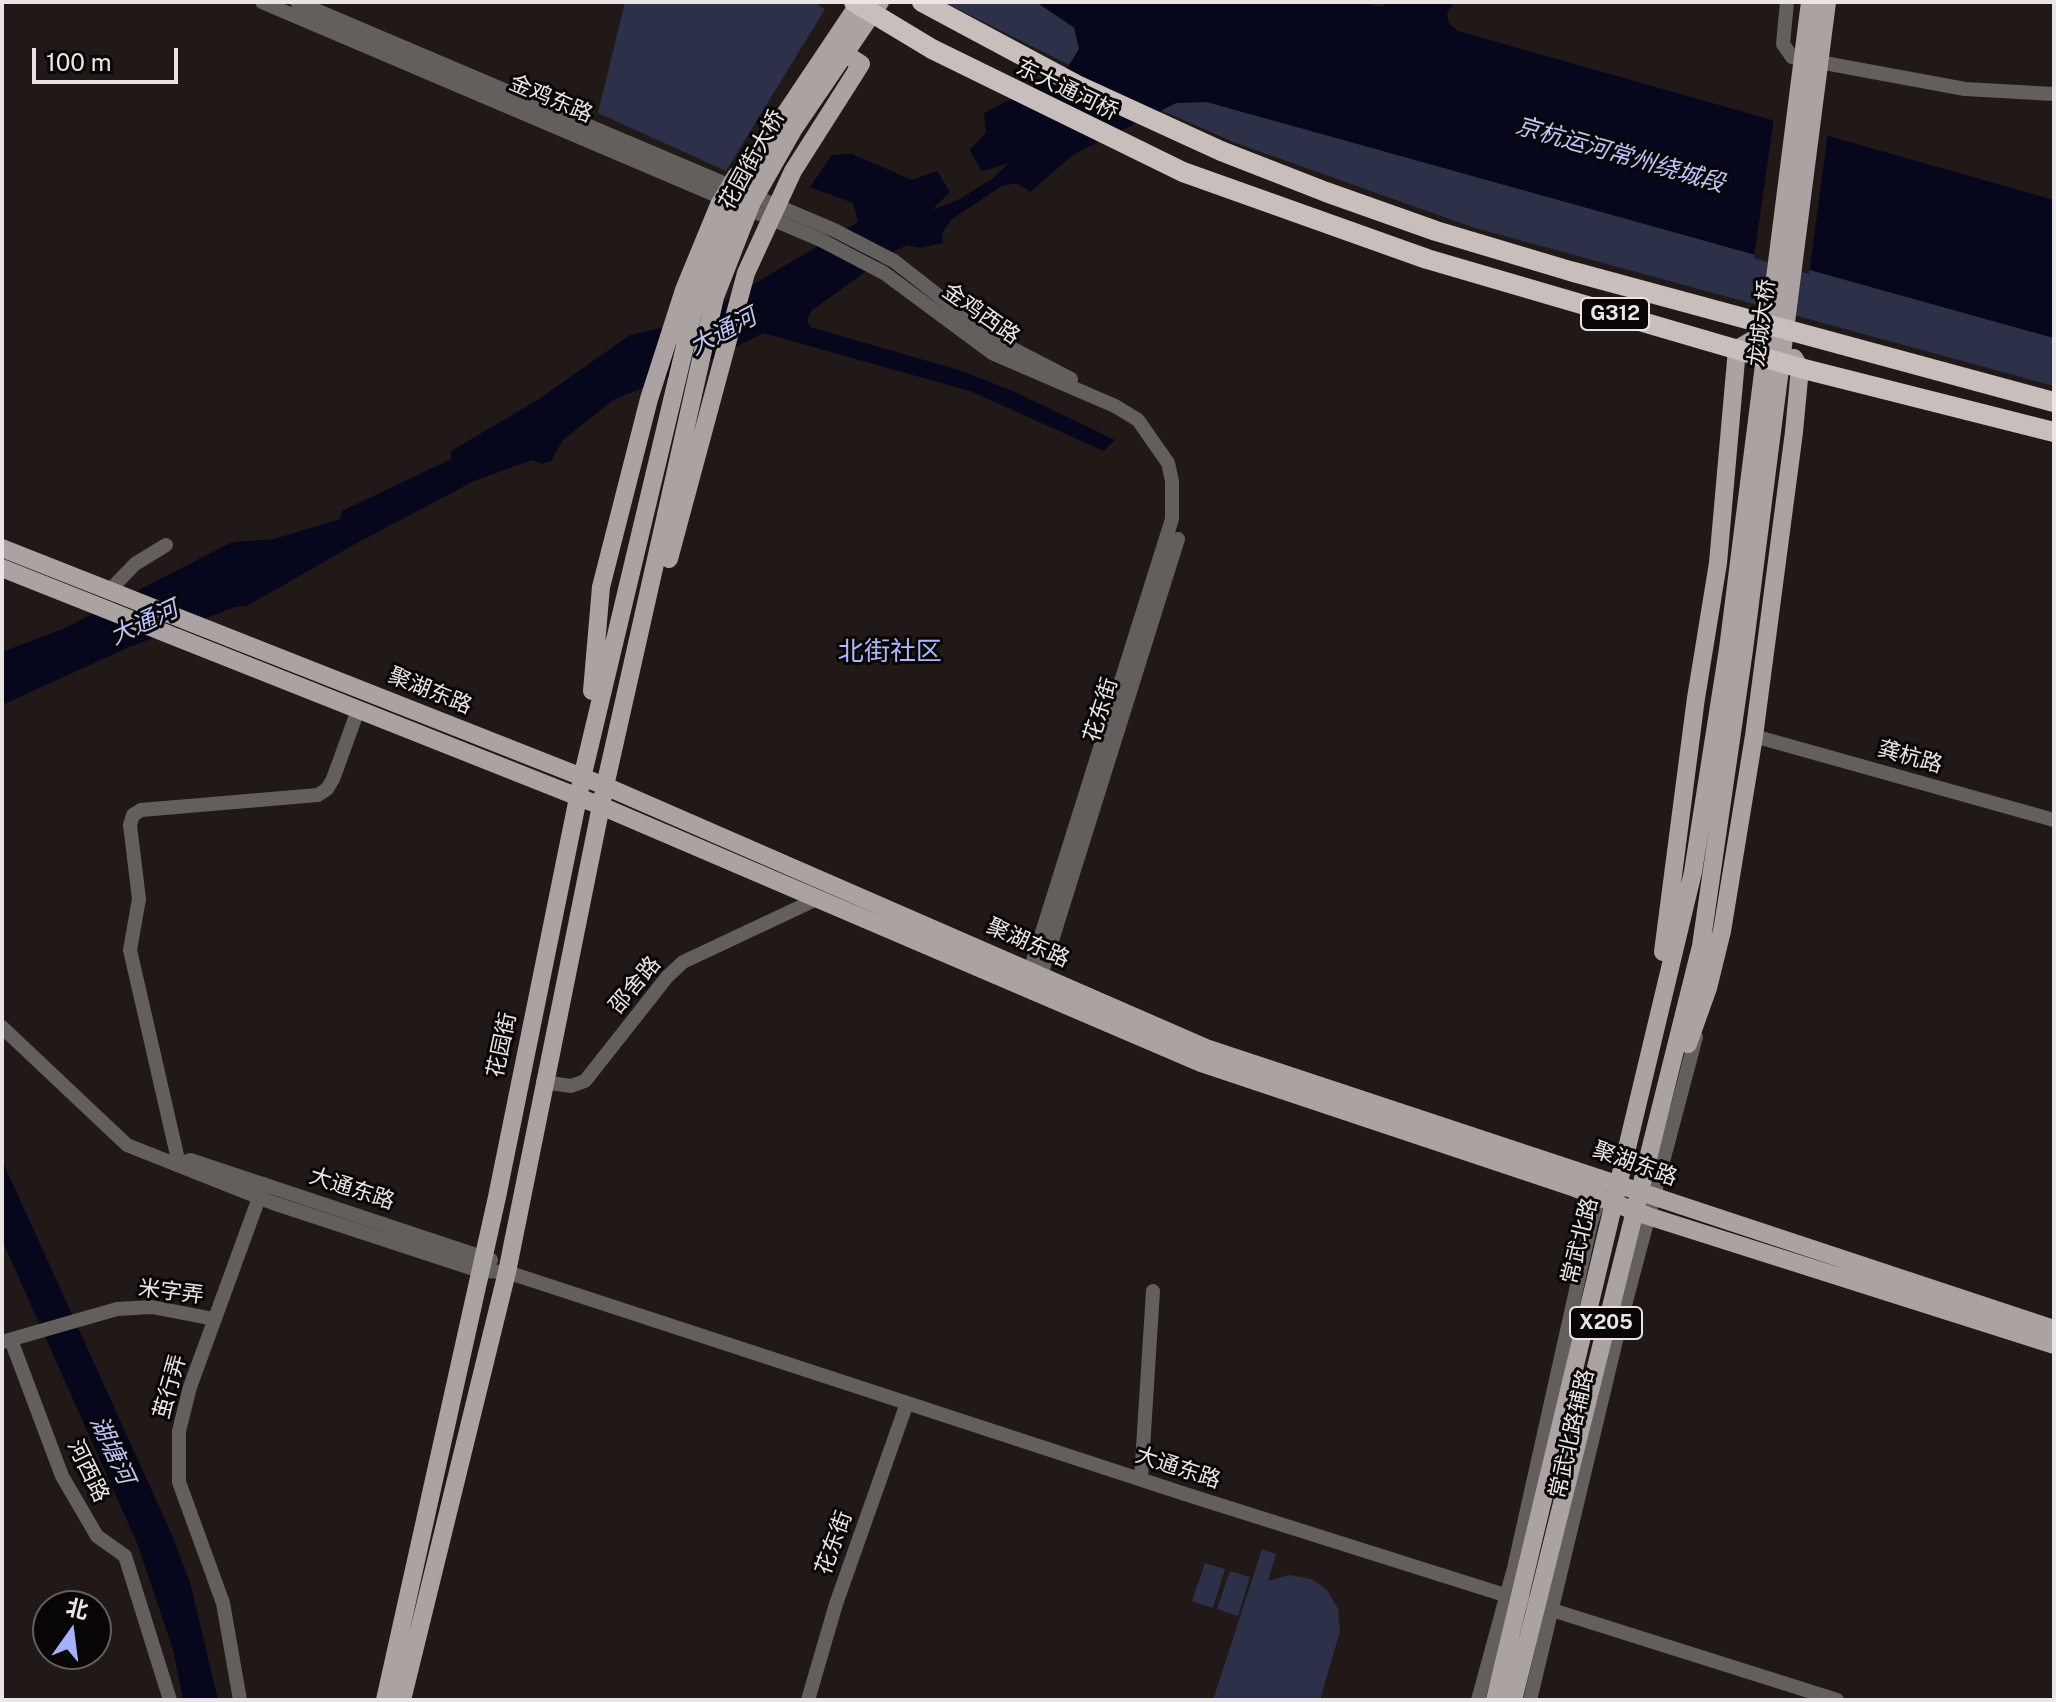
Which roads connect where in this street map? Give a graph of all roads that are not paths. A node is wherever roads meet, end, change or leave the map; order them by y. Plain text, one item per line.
1 (262, 2) edge
2 (297, 2) edge
3 (857, 2) edge
4 (880, 2) edge
5 (922, 2) edge
6 (1787, 2) edge
7 (1810, 2) edge
8 (1827, 2) edge
9 (2054, 94) edge
10 (727, 191) junction
11 (773, 211) junction
12 (834, 230) joint
13 (821, 240) joint
14 (1775, 327) junction
15 (1737, 349) junction
16 (1800, 368) junction
17 (669, 400) joint
18 (2054, 402) edge
19 (2054, 432) edge
20 (1160, 442) junction
21 (166, 545) dead end
22 (2, 548) edge
23 (2, 568) edge
24 (115, 592) junction
25 (1736, 650) junction
26 (358, 710) junction
27 (1754, 736) junction
28 (582, 778) junction
29 (605, 786) junction
30 (578, 797) junction
31 (601, 806) junction
32 (2054, 820) edge
33 (817, 899) junction
34 (1701, 946) junction
35 (1033, 981) junction
36 (1708, 988) junction
37 (2, 1027) edge
38 (1652, 1036) junction
39 (543, 1082) junction
40 (1652, 1140) junction
41 (179, 1164) junction
42 (1619, 1183) junction
43 (262, 1190) junction
44 (1646, 1195) junction
45 (1606, 1201) junction
46 (1641, 1214) junction
47 (482, 1263) junction
48 (507, 1272) junction
49 (1153, 1291) dead end
50 (214, 1319) junction
51 (2054, 1329) edge
52 (7, 1341) edge
53 (2054, 1345) edge
54 (907, 1403) junction
55 (1141, 1479) junction
56 (1529, 1600) junction
57 (170, 1700) edge
58 (240, 1700) edge
59 (385, 1700) edge
60 (402, 1700) edge
61 (808, 1700) edge
62 (1478, 1700) edge
63 (1495, 1700) edge
64 (1513, 1700) edge
65 (1530, 1700) edge
66 (1837, 1700) edge

1 - 10 street, 金鸡东路
2 - 10 street, 金鸡东路
3 - 15 highway, 东大通河桥 / G312
3 - 17 main road, 花园街大桥
4 - 29 main road, 花园街大桥
5 - 14 highway, 东大通河桥 / G312
6 - 9 street
7 - 25 main road, 龙城大桥
8 - 25 main road, 龙城大桥
10 - 11 street, 金鸡东路
10 - 11 main road
10 - 28 main road
11 - 12 street, 金鸡东路
11 - 13 street, 金鸡东路
11 - 29 main road
12 - 20 street, 金鸡西路
13 - 20 street, 金鸡西路
14 - 15 main road
14 - 16 main road
14 - 18 highway, G312
15 - 16 highway, G312
15 - 38 main road
16 - 19 highway, G312
16 - 27 main road
17 - 28 main road, 花园街
20 - 35 street, 花东街
21 - 24 street
22 - 24 main road, 聚湖东路
23 - 26 main road, 聚湖东路
24 - 28 main road, 聚湖东路
25 - 34 main road, 常武北路 / X205
25 - 38 main road, 常武北路 / X205
26 - 30 main road, 聚湖东路
26 - 41 street
27 - 32 street, 龚杭路
27 - 36 main road
28 - 29 main road, 聚湖东路
28 - 30 main road, 花园街
29 - 31 main road
29 - 35 main road, 聚湖东路
30 - 31 main road, 聚湖东路
30 - 47 main road, 花园街
31 - 33 main road, 聚湖东路
31 - 39 main road
33 - 35 main road, 聚湖东路
33 - 39 street, 邵舍路
34 - 36 street
34 - 40 main road, 常武北路 / X205
35 - 42 main road, 聚湖东路
35 - 45 main road, 聚湖东路
36 - 40 main road
36 - 44 street
37 - 41 street, 大通东路
38 - 42 main road, 常武北路 / X205
39 - 48 main road
40 - 44 main road, 常武北路 / X205
41 - 43 street, 大通东路
42 - 44 main road, 聚湖东路
42 - 45 main road, 常武北路 / X205
43 - 47 street, 大通东路
43 - 50 street, 茧行弄
44 - 46 main road, 常武北路 / X205
44 - 51 main road, 聚湖东路
45 - 46 main road, 聚湖东路
45 - 56 main road, 常武北路 / X205
46 - 53 main road, 聚湖东路
46 - 56 main road, 常武北路 / X205
47 - 48 street, 大通东路
47 - 59 main road, 花园街
48 - 54 street, 大通东路
48 - 60 main road
49 - 55 street
50 - 52 street, 米字弄
50 - 58 street, 茧行弄
52 - 57 street, 河西路
54 - 55 street, 大通东路
54 - 61 street, 花东街
55 - 56 street, 大通东路
56 - 62 street
56 - 63 main road, 常武北路 / X205
56 - 64 main road, 常武北路 / X205
56 - 65 street
56 - 66 street, 大通东路

